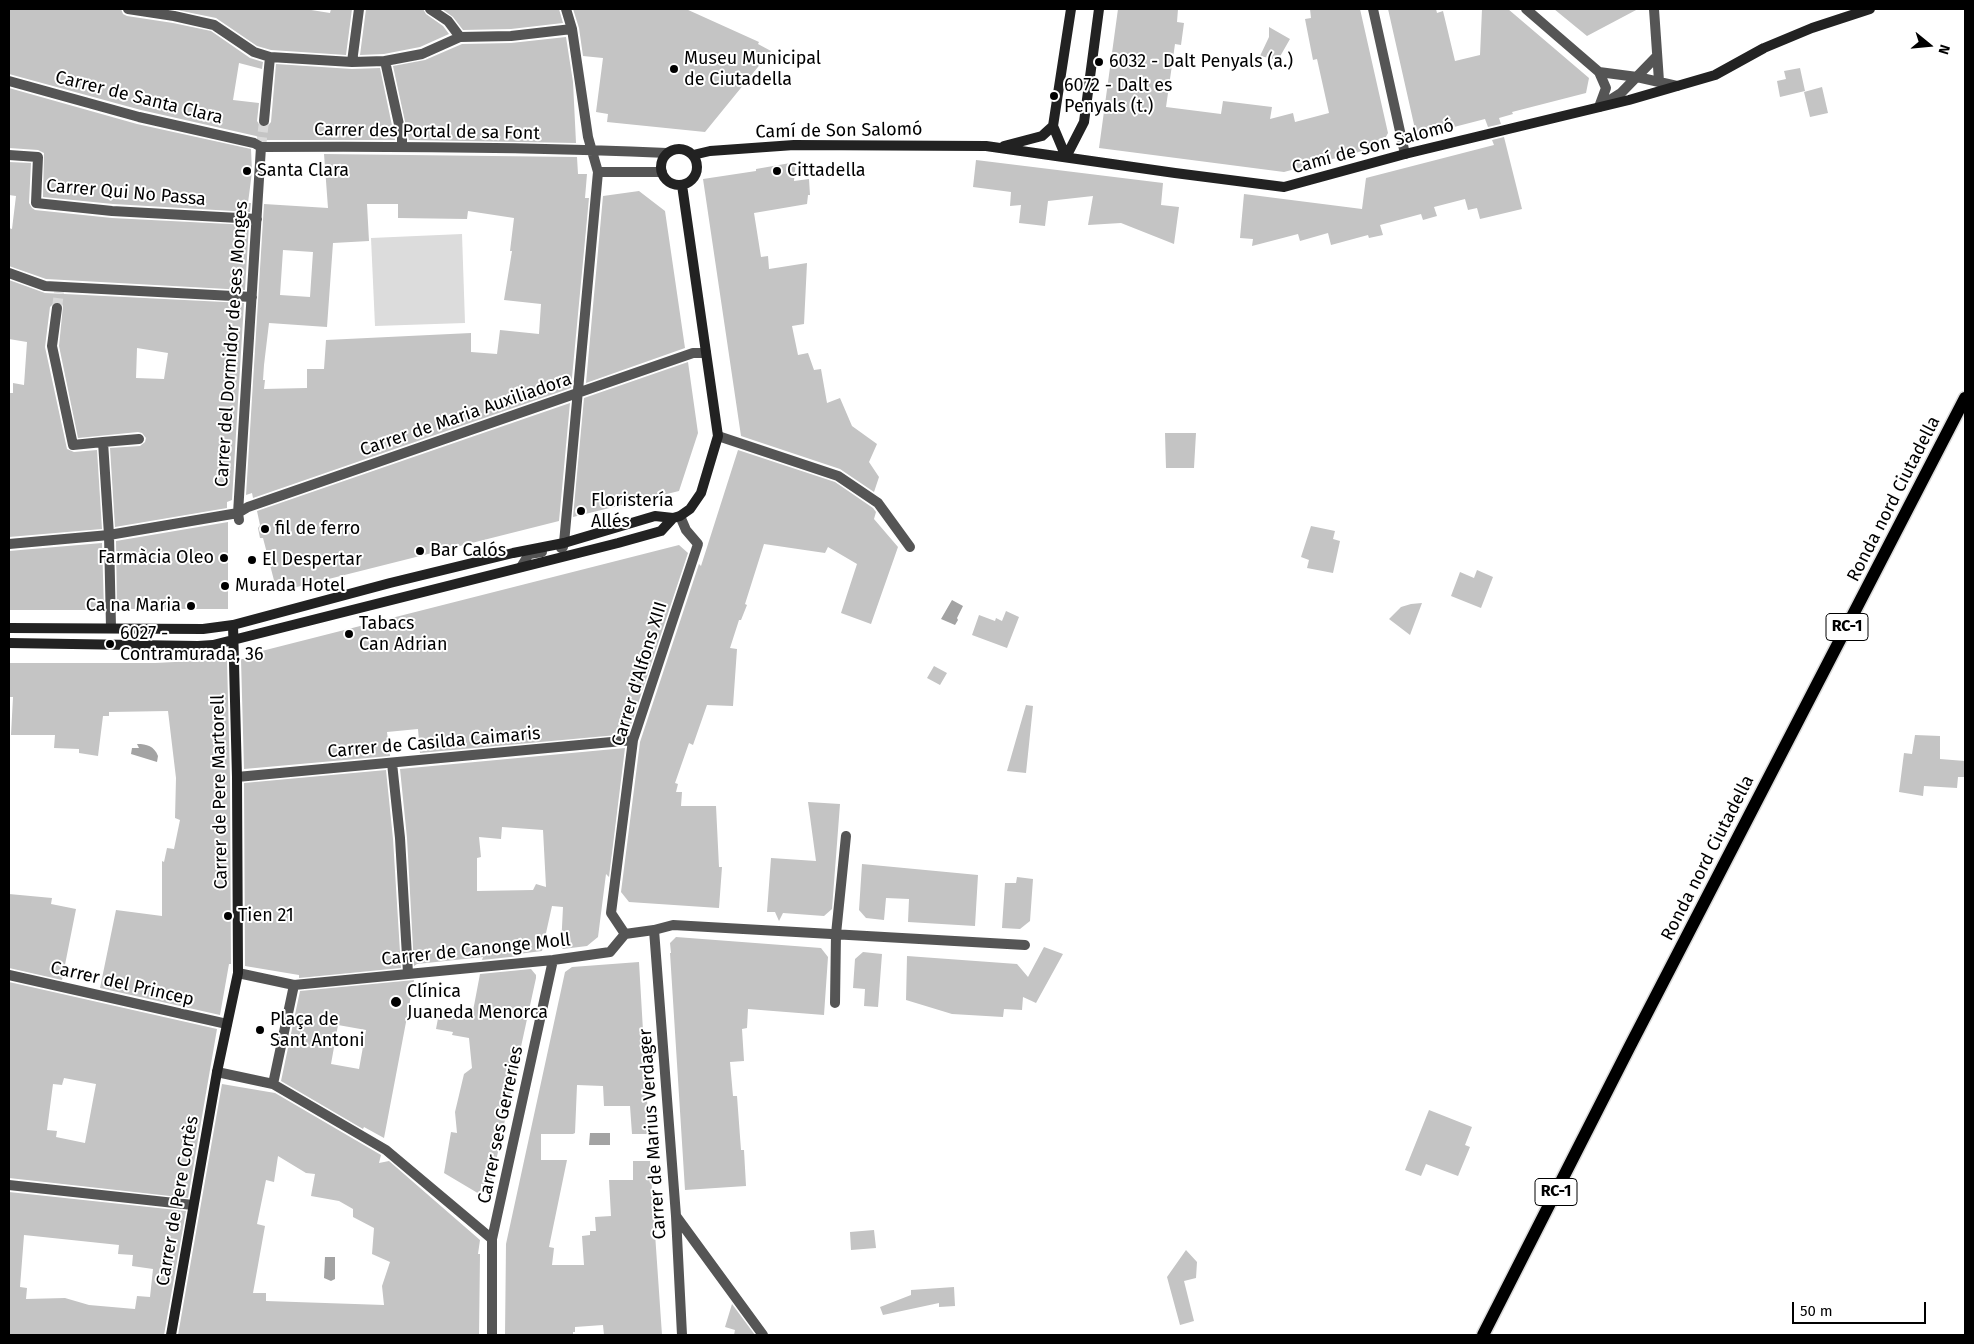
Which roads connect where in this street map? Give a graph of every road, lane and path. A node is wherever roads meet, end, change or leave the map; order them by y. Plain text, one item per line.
1 (128, 9) edge
2 (359, 9) edge
3 (430, 9) edge
4 (566, 9) edge
5 (1071, 9) edge
6 (1099, 9) edge
7 (1373, 9) edge
8 (1526, 9) edge
9 (1654, 9) edge
10 (1870, 9) edge
11 (572, 29) junction
12 (460, 36) junction
13 (270, 56) junction
14 (1656, 57) junction
15 (385, 61) junction
16 (352, 62) junction
17 (1599, 72) junction
18 (1637, 76) junction
19 (9, 81) edge
20 (1659, 81) junction
21 (1677, 86) junction
22 (1598, 107) junction
23 (264, 121) tunnel mouth
24 (1053, 126) junction
25 (261, 147) junction
26 (402, 147) junction
27 (999, 147) junction
28 (592, 150) junction
29 (667, 153) junction
30 (693, 154) junction
31 (1405, 154) junction
32 (9, 155) edge
33 (1066, 157) junction
34 (598, 172) junction
35 (662, 172) junction
36 (682, 185) junction
37 (257, 219) junction
38 (9, 274) edge
39 (252, 297) junction
40 (57, 308) tunnel mouth
41 (706, 353) junction
42 (578, 393) junction
43 (1965, 398) edge
44 (718, 436) junction
45 (139, 439) dead end
46 (103, 442) junction
47 (238, 517) junction
48 (676, 517) junction
49 (109, 535) junction
50 (564, 543) junction
51 (9, 544) edge
52 (910, 547) dead end
53 (521, 567) junction
54 (232, 621) junction
55 (9, 628) edge
56 (111, 628) junction
57 (234, 641) junction
58 (9, 643) edge
59 (111, 644) junction
60 (633, 740) junction
61 (392, 763) junction
62 (237, 777) junction
63 (846, 836) dead end
64 (654, 930) junction
65 (624, 934) junction
66 (836, 934) junction
67 (1025, 945) dead end
68 (553, 960) junction
69 (238, 973) junction
70 (408, 973) junction
71 (9, 976) edge
72 (294, 984) junction
73 (835, 1003) dead end
74 (227, 1024) junction
75 (217, 1072) junction
76 (273, 1084) junction
77 (9, 1185) edge
78 (193, 1205) junction
79 (676, 1216) junction
80 (492, 1239) junction
81 (171, 1335) edge
82 (492, 1335) edge
83 (682, 1335) edge
84 (763, 1335) edge
85 (1483, 1335) edge

1 - 13 street
2 - 16 street
3 - 12 street
4 - 11 street
5 - 24 street
6 - 33 street
7 - 31 street
8 - 17 street
9 - 14 street
10 - 21 street, Camí de Son Salomó
11 - 12 street
11 - 28 street
12 - 15 street
13 - 16 street
13 - 23 street
14 - 18 street, Camí de Son Salomó
14 - 20 street
15 - 16 street
15 - 26 street
17 - 18 street
17 - 22 street
18 - 20 street
18 - 22 street, Camí de Son Salomó
19 - 25 street, Carrer de Santa Clara
20 - 21 street
21 - 22 street, Camí de Son Salomó
22 - 31 street, Camí de Son Salomó
24 - 27 street
24 - 33 street
25 - 26 street, Carrer des Portal de sa Font
25 - 37 street, Carrer del Dormidor de ses Monges
26 - 28 street, Carrer des Portal de sa Font
27 - 30 street, Camí de Son Salomó
27 - 33 street, Camí de Son Salomó
28 - 29 street, Carrer des Portal de sa Font
28 - 34 street
29 - 30 street
29 - 35 street
30 - 36 street
31 - 33 street, Camí de Son Salomó
32 - 37 street, Carrer Qui No Passa
34 - 35 street
34 - 42 street
35 - 36 street
36 - 41 street
37 - 39 street, Carrer del Dormidor de ses Monges
38 - 39 street
39 - 47 street, Carrer del Dormidor de ses Monges
40 - 46 street
41 - 42 street, Carrer de Maria Auxiliadora
41 - 44 street
42 - 47 street, Carrer de Maria Auxiliadora
42 - 50 street
43 - 85 main road, Ronda nord Ciutadella / RC-1
44 - 48 street
44 - 52 street
45 - 46 street
46 - 49 street
47 - 49 street, Carrer de Maria Auxiliadora
48 - 50 street
48 - 53 street
48 - 60 street, Carrer d'Alfons XIII
49 - 51 street, Carrer de Maria Auxiliadora
49 - 56 street
50 - 53 street
50 - 54 street
53 - 57 street
54 - 56 street
54 - 57 street, Carrer de Pere Martorell
55 - 56 street
56 - 59 street
57 - 59 street
57 - 62 street, Carrer de Pere Martorell
58 - 59 street
60 - 61 street, Carrer de Casilda Caimaris
60 - 65 street, Carrer d'Alfons XIII
61 - 62 street, Carrer de Casilda Caimaris
61 - 70 street
62 - 69 street, Carrer de Pere Martorell
63 - 66 street
64 - 65 street
64 - 66 street
64 - 79 street, Carrer de Marius Verdager
65 - 68 street, Carrer de Canonge Moll
66 - 67 street
66 - 73 street
68 - 70 street, Carrer de Canonge Moll
68 - 80 street, Carrer ses Gerreries
69 - 72 street
69 - 74 street
70 - 72 street, Carrer de Canonge Moll
71 - 74 street, Carrer del Princep
72 - 76 street
74 - 75 street
75 - 76 street
75 - 78 street, Carrer de Pere Cortès
76 - 80 street
77 - 78 street
78 - 81 street, Carrer de Pere Cortès
79 - 83 street, Carrer de Marius Verdager
79 - 84 street
80 - 82 street, Carrer ses Gerreries

